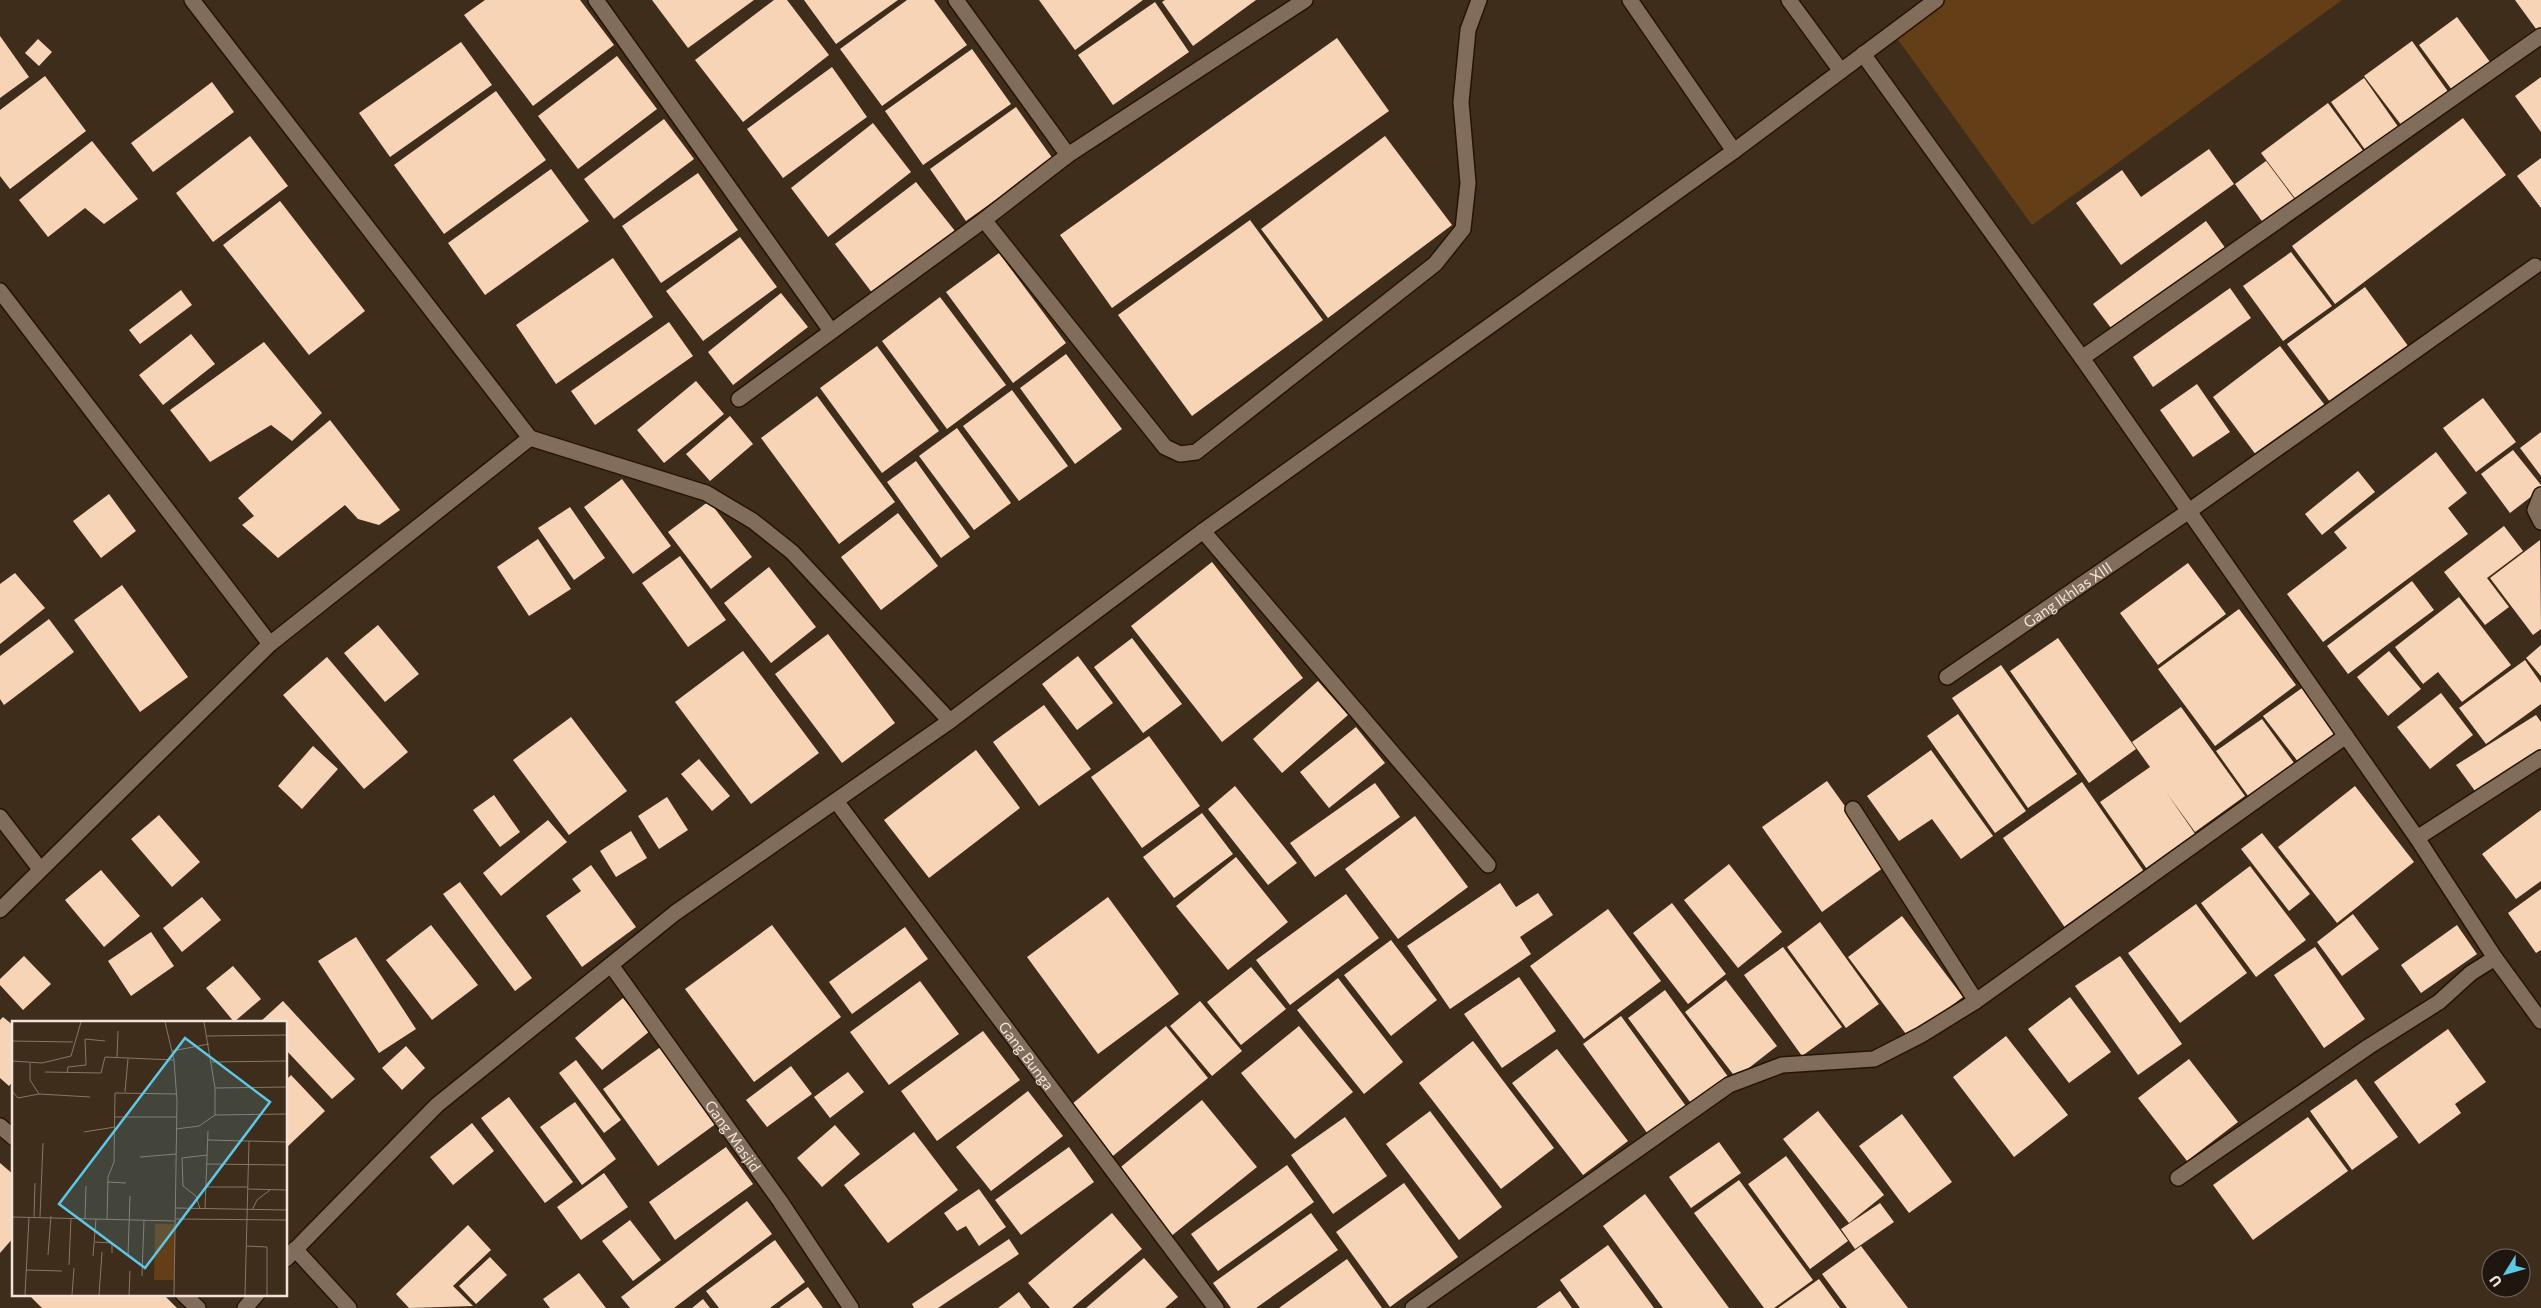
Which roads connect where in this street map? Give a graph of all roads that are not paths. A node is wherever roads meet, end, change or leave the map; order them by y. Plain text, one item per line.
1 (192, 0) edge
2 (596, 0) edge
3 (956, 0) edge
4 (1479, 0) edge
5 (1630, 0) edge
6 (1789, 0) edge
7 (1936, 0) edge
8 (1303, 1) edge
9 (2541, 36) edge
10 (1863, 54) junction
11 (1841, 71) junction
12 (1734, 151) junction
13 (1068, 155) junction
14 (984, 220) junction
15 (2535, 266) dead end
16 (0, 291) edge
17 (831, 331) junction
18 (2082, 358) junction
19 (739, 399) dead end
20 (530, 438) junction
21 (2541, 495) edge
22 (2189, 511) junction
23 (2541, 522) edge
24 (1202, 531) junction
25 (270, 644) junction
26 (1947, 678) dead end
27 (950, 721) junction
28 (2346, 736) junction
29 (2541, 758) edge
30 (836, 801) junction
31 (1853, 809) dead end
32 (0, 818) edge
33 (2417, 838) junction
34 (1488, 864) dead end
35 (40, 869) junction
36 (0, 910) edge
37 (2495, 958) junction
38 (611, 965) junction
39 (1976, 1001) junction
40 (2541, 1021) edge
41 (0, 1126) edge
42 (12, 1136) edge
43 (2178, 1178) dead end
44 (291, 1254) edge
45 (185, 1296) edge
46 (255, 1296) edge
47 (198, 1308) edge
48 (245, 1308) edge
49 (349, 1308) edge
50 (851, 1308) edge
51 (1216, 1308) edge
52 (1413, 1308) edge

1 - 20 street
2 - 17 street
3 - 13 street
4 - 14 street
5 - 12 street
6 - 11 street
7 - 10 street
8 - 13 street
9 - 18 street
10 - 11 street
10 - 18 street
11 - 12 street
12 - 24 street
13 - 14 street
14 - 17 street
15 - 22 street, Gang Ikhlas XIII
16 - 25 street
17 - 19 street
18 - 22 street
20 - 25 street
20 - 27 street
21 - 23 street
22 - 26 street, Gang Ikhlas XIII
22 - 28 street
24 - 27 street
24 - 34 street
25 - 35 street
27 - 30 street
28 - 33 street
28 - 39 street
29 - 33 street
30 - 38 street
30 - 51 street, Gang Bunga
31 - 39 street
32 - 35 street
33 - 37 street
35 - 36 street
37 - 40 street
37 - 43 street
38 - 44 street
38 - 50 street, Gang Masjid
39 - 52 street
41 - 42 street
44 - 49 street
45 - 47 street
46 - 48 street

